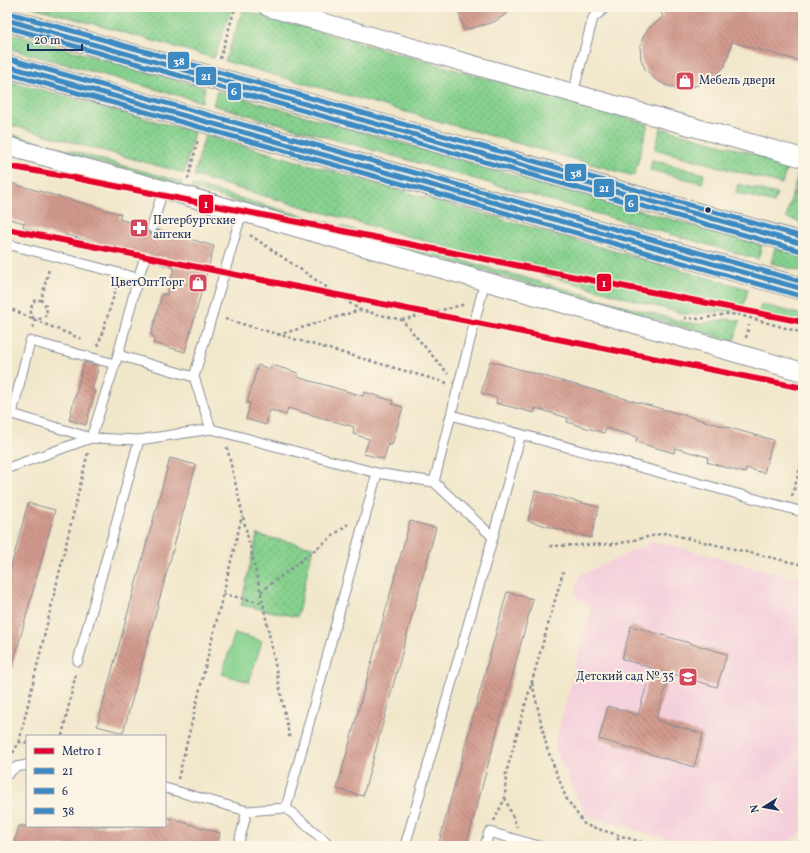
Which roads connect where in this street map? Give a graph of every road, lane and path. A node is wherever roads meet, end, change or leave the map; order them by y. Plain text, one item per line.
1 (268, 7) edge
2 (606, 7) edge
3 (235, 8) dead end
4 (304, 12) edge
5 (7, 20) edge
6 (220, 59) dead end
7 (7, 66) edge
8 (573, 93) junction
9 (198, 137) dead end
10 (7, 146) edge
11 (803, 158) edge
12 (187, 183) dead end
13 (163, 189) junction
14 (242, 212) junction
15 (152, 228) dead end
16 (250, 235) dead end
17 (7, 244) edge
18 (803, 244) edge
19 (52, 256) junction
20 (144, 260) dead end
21 (121, 274) junction
22 (138, 278) junction
23 (485, 281) junction
24 (803, 289) edge
25 (41, 300) junction
26 (481, 301) junction
27 (7, 307) edge
28 (360, 310) junction
29 (212, 315) junction
30 (35, 320) junction
31 (402, 320) junction
32 (749, 325) dead end
33 (278, 335) junction
34 (30, 341) junction
35 (744, 344) dead end
36 (98, 346) junction
37 (94, 358) junction
38 (117, 359) junction
39 (803, 372) edge
40 (194, 377) junction
41 (459, 387) junction
42 (451, 415) junction
43 (211, 429) junction
44 (224, 433) junction
45 (522, 434) junction
46 (91, 438) junction
47 (139, 440) junction
48 (803, 458) edge
49 (7, 470) edge
50 (377, 473) junction
51 (434, 482) junction
52 (789, 508) junction
53 (366, 510) junction
54 (803, 512) edge
55 (243, 514) junction
56 (494, 538) junction
57 (550, 546) dead end
58 (803, 565) edge
59 (563, 572) dead end
60 (261, 592) junction
61 (223, 594) junction
62 (263, 603) junction
63 (78, 661) joint
64 (532, 682) junction
65 (62, 735) edge
66 (290, 740) dead end
67 (19, 742) junction
68 (26, 743) edge
69 (12, 754) dead end
70 (26, 765) edge
71 (7, 775) edge
72 (166, 788) edge
73 (175, 791) junction
74 (505, 798) junction
75 (286, 808) junction
76 (247, 811) junction
77 (489, 832) junction
78 (619, 836) junction
79 (523, 841) junction
80 (238, 846) edge
81 (331, 846) edge
82 (405, 846) edge
83 (485, 846) edge
84 (540, 846) edge
85 (616, 846) edge
86 (654, 846) edge

1 - 4 street
2 - 8 lane
3 - 6 path
4 - 8 street
5 - 18 main road
7 - 24 main road
8 - 11 street
9 - 12 path
10 - 13 street
13 - 14 street
13 - 15 lane
14 - 23 street
14 - 29 lane
16 - 28 path
17 - 19 lane
19 - 21 lane
19 - 25 path
20 - 22 lane
21 - 22 lane
21 - 36 path
22 - 38 lane
23 - 26 lane
23 - 39 street
25 - 30 path
25 - 30 path
26 - 31 path
26 - 41 lane
27 - 30 path
28 - 31 path
28 - 33 path
29 - 33 path
29 - 40 lane
30 - 34 path
30 - 36 path
31 - 41 path
32 - 35 path
33 - 41 path
34 - 37 lane
34 - 46 lane
36 - 37 path
36 - 38 path
37 - 38 lane
38 - 40 lane
38 - 46 lane
40 - 43 lane
41 - 42 lane
42 - 45 lane
42 - 51 lane
43 - 44 lane
43 - 47 lane
44 - 50 lane
44 - 55 path
45 - 52 lane
45 - 56 lane
46 - 47 lane
46 - 49 lane
46 - 67 path
47 - 63 lane
48 - 52 path
50 - 51 lane
50 - 53 lane
51 - 56 lane
52 - 54 lane
53 - 60 path
53 - 75 lane
55 - 60 path
55 - 61 path
56 - 82 lane
57 - 58 path
59 - 64 path
60 - 62 path
61 - 62 path
61 - 73 path
62 - 66 path
63 - 65 path
64 - 74 path
64 - 78 path
67 - 68 path
67 - 69 path
70 - 71 lane
72 - 73 lane
73 - 76 lane
74 - 77 path
74 - 79 path
75 - 76 lane
75 - 81 lane
76 - 80 lane
77 - 79 lane
77 - 83 lane
78 - 85 path
78 - 86 path
79 - 84 lane

